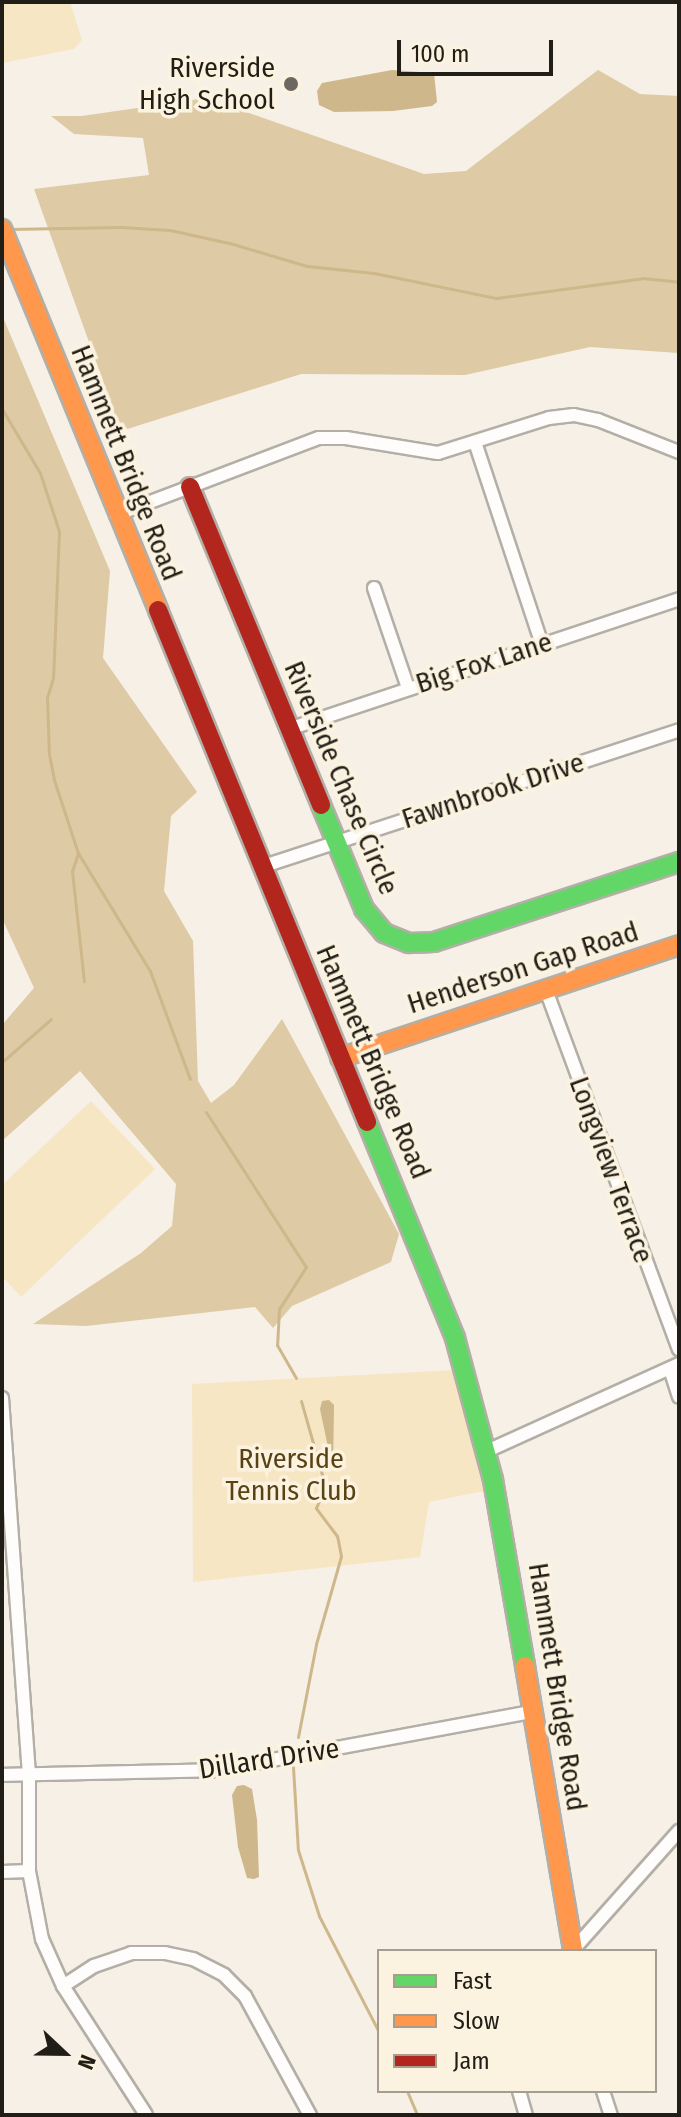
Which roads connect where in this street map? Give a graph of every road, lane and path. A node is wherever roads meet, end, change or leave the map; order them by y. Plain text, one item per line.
1 (5, 236) edge
2 (475, 442) junction
3 (679, 452) edge
4 (190, 487) junction
5 (116, 515) junction
6 (374, 588) dead end
7 (679, 599) edge
8 (542, 644) junction
9 (408, 688) junction
10 (289, 729) junction
11 (679, 730) edge
12 (336, 843) junction
13 (679, 862) edge
14 (261, 867) junction
15 (679, 945) edge
16 (546, 990) junction
17 (340, 1058) junction
18 (679, 1349) edge
19 (674, 1367) edge
20 (679, 1397) edge
21 (2, 1398) edge
22 (487, 1451) junction
23 (532, 1712) junction
24 (2, 1775) edge
25 (29, 1775) junction
26 (679, 1831) edge
27 (29, 1871) junction
28 (2, 1872) edge
29 (572, 1949) edge
30 (574, 1949) edge
31 (63, 1986) junction
32 (520, 2093) edge
33 (604, 2093) edge
34 (146, 2115) edge
35 (310, 2115) edge
36 (526, 2115) edge
37 (611, 2115) edge

1 - 5 street, Hammett Bridge Road
2 - 3 street
2 - 4 street
2 - 8 street
4 - 5 street
4 - 10 street, Riverside Chase Circle
5 - 14 street, Hammett Bridge Road
6 - 9 street
7 - 8 street, Big Fox Lane
8 - 9 street, Big Fox Lane
9 - 10 street, Big Fox Lane
10 - 12 street, Riverside Chase Circle
11 - 12 street, Fawnbrook Drive
12 - 13 street, Riverside Chase Circle
12 - 14 street, Fawnbrook Drive
14 - 17 street, Hammett Bridge Road
15 - 16 street, Henderson Gap Road
16 - 17 street, Henderson Gap Road
16 - 18 street, Longview Terrace
17 - 22 street, Hammett Bridge Road
19 - 20 street
19 - 22 street
21 - 25 street
22 - 23 street, Hammett Bridge Road
23 - 25 street, Dillard Drive
23 - 29 street, Hammett Bridge Road
24 - 25 street, Dillard Drive
25 - 27 street
26 - 30 street
27 - 28 street
27 - 31 street
31 - 34 street
31 - 35 street
32 - 36 street
33 - 37 street

